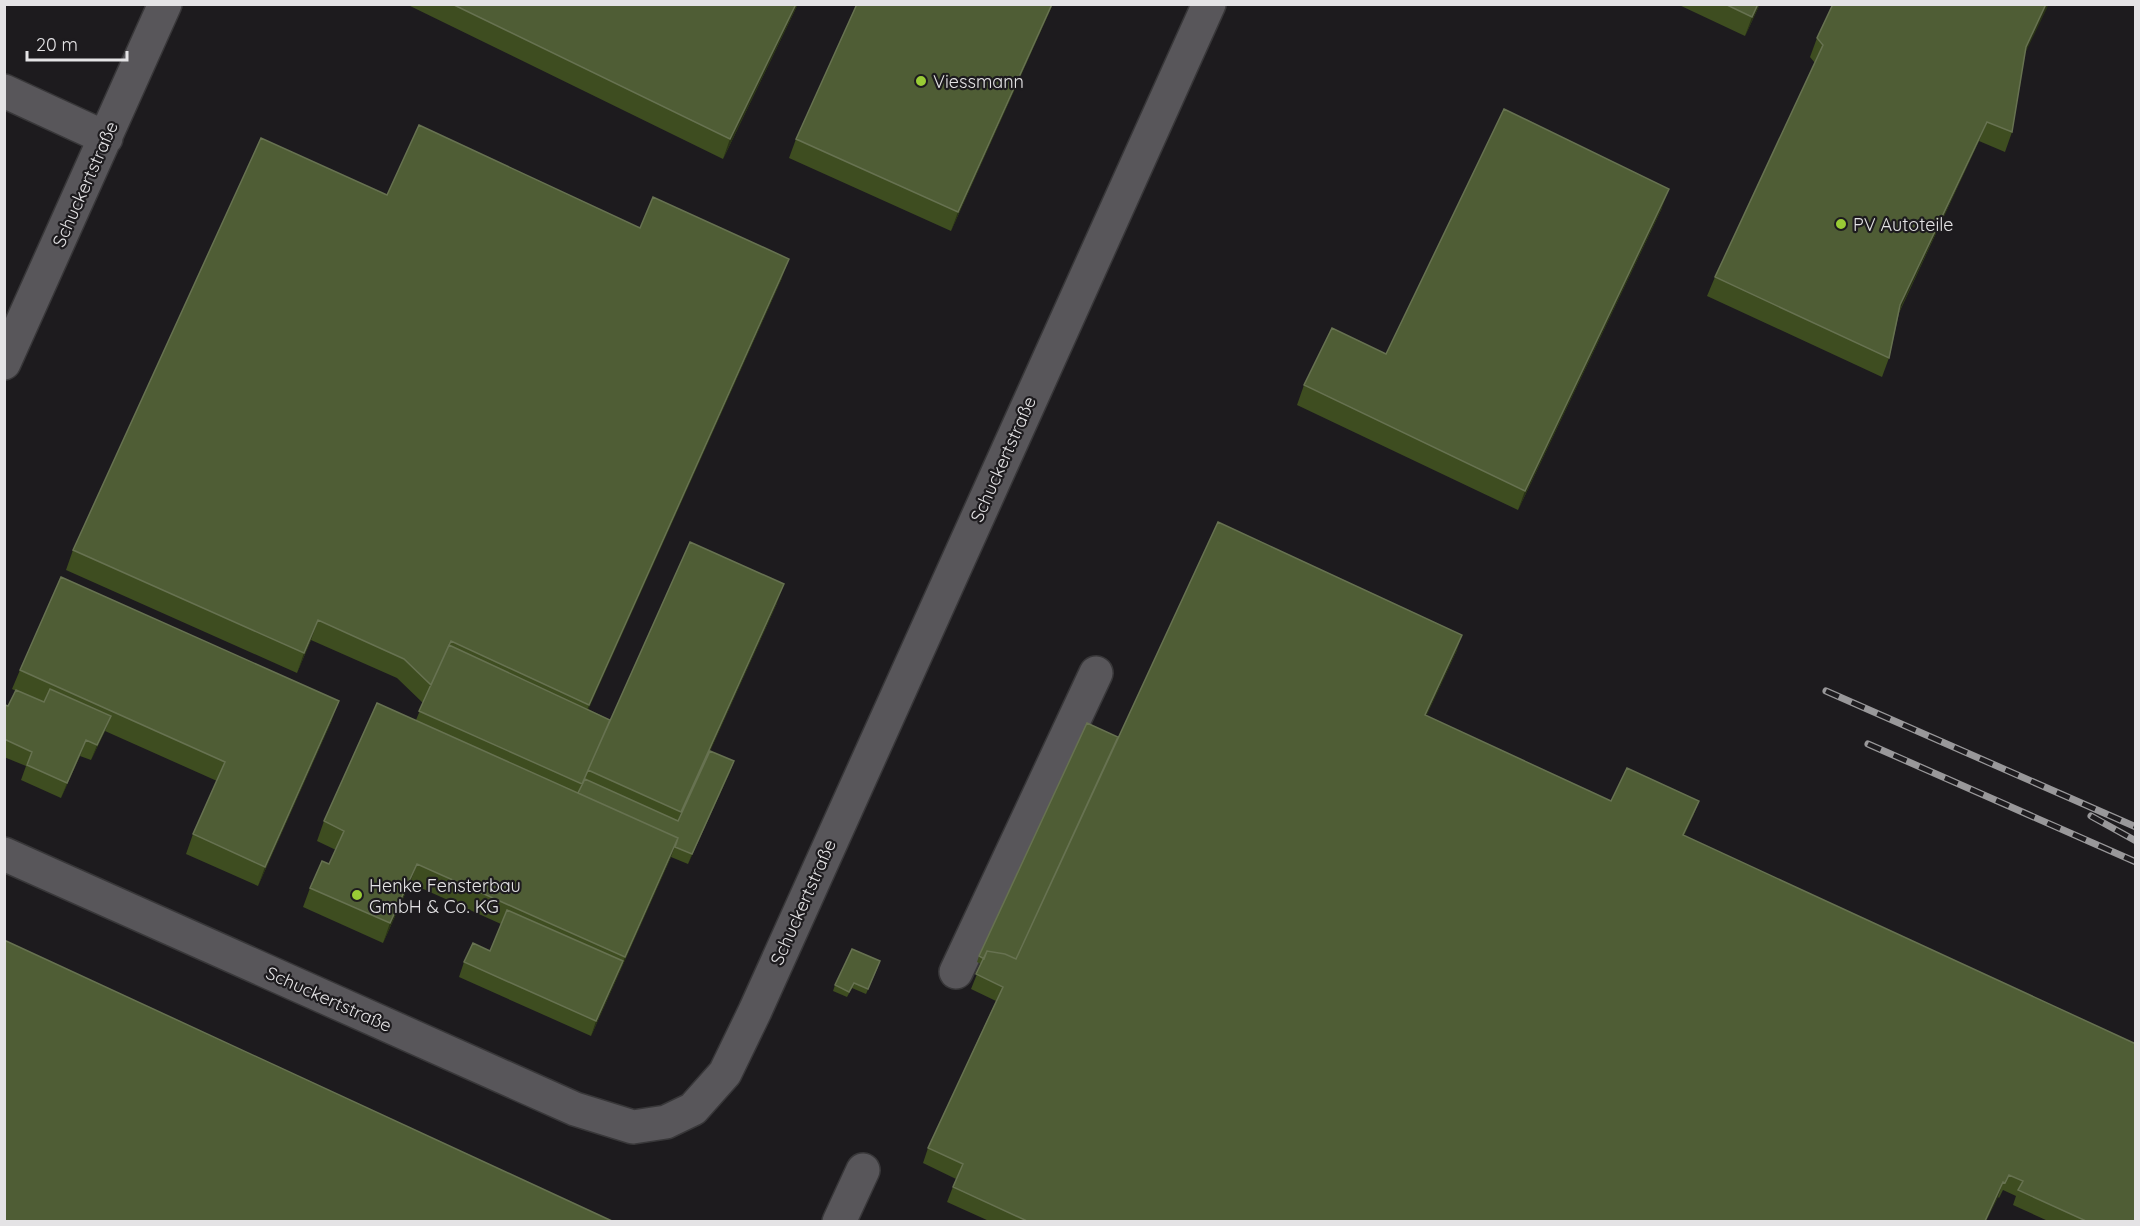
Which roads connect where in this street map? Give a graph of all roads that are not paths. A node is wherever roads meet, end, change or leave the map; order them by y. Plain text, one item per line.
1 (165, 4) edge
2 (1209, 4) edge
3 (4, 91) edge
4 (106, 138) junction
5 (4, 363) edge
6 (1096, 673) dead end
7 (4, 854) edge
8 (956, 972) dead end
9 (863, 1170) dead end
10 (838, 1221) edge

1 - 4 street, Schuckertstraße
2 - 7 street, Schuckertstraße
3 - 4 street
4 - 5 street, Schuckertstraße
6 - 8 street
9 - 10 street

